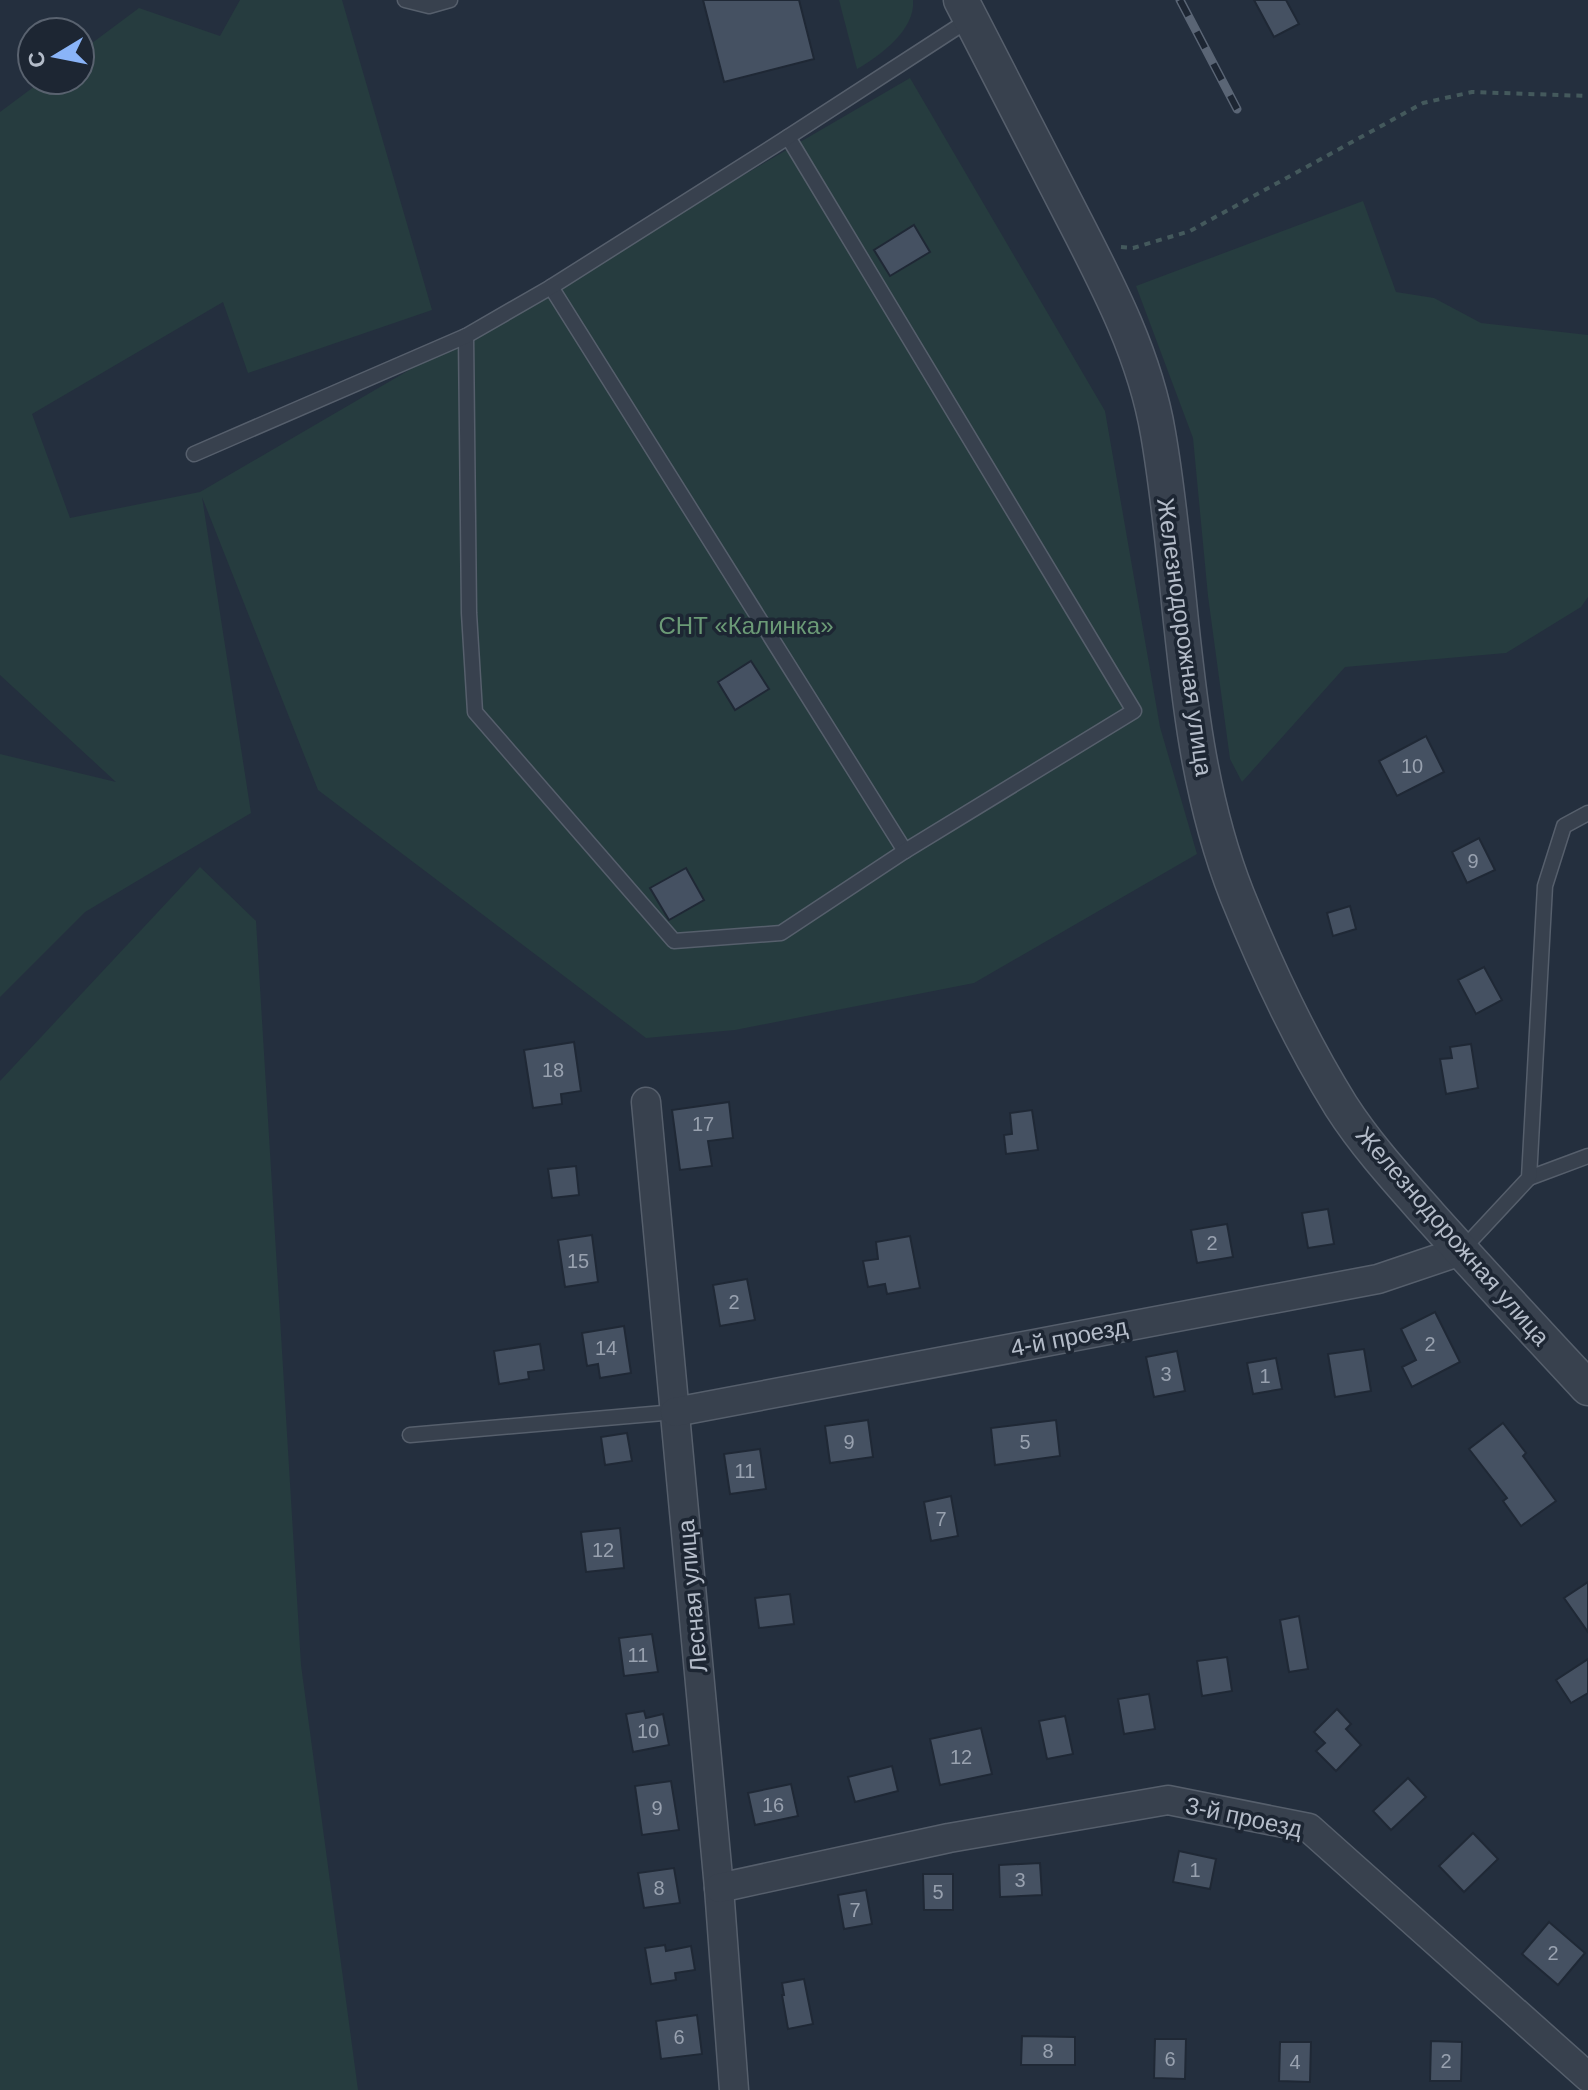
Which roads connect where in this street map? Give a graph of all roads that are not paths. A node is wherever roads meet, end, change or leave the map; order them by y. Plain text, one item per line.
1 (405, 0) edge
2 (450, 0) edge
3 (965, 9) edge
4 (788, 137) junction
5 (551, 287) junction
6 (466, 336) junction
7 (194, 454) dead end
8 (1588, 813) edge
9 (905, 851) junction
10 (646, 1102) dead end
11 (1588, 1156) edge
12 (1529, 1178) junction
13 (1461, 1251) junction
14 (1588, 1388) edge
15 (675, 1412) junction
16 (410, 1435) dead end
17 (719, 1888) junction
18 (1588, 2077) edge
19 (734, 2090) edge

1 - 2 lane
3 - 4 lane
3 - 13 street, Железнодорожная улица
4 - 5 lane
4 - 9 lane
5 - 6 lane
5 - 9 lane
6 - 7 lane
6 - 9 lane
8 - 12 lane
10 - 15 street, Лесная улица
11 - 12 lane
12 - 13 lane
13 - 14 street, Железнодорожная улица
13 - 15 street, 4-й проезд
15 - 16 lane
15 - 17 street, Лесная улица
17 - 18 street, 3-й проезд
17 - 19 street, Лесная улица

